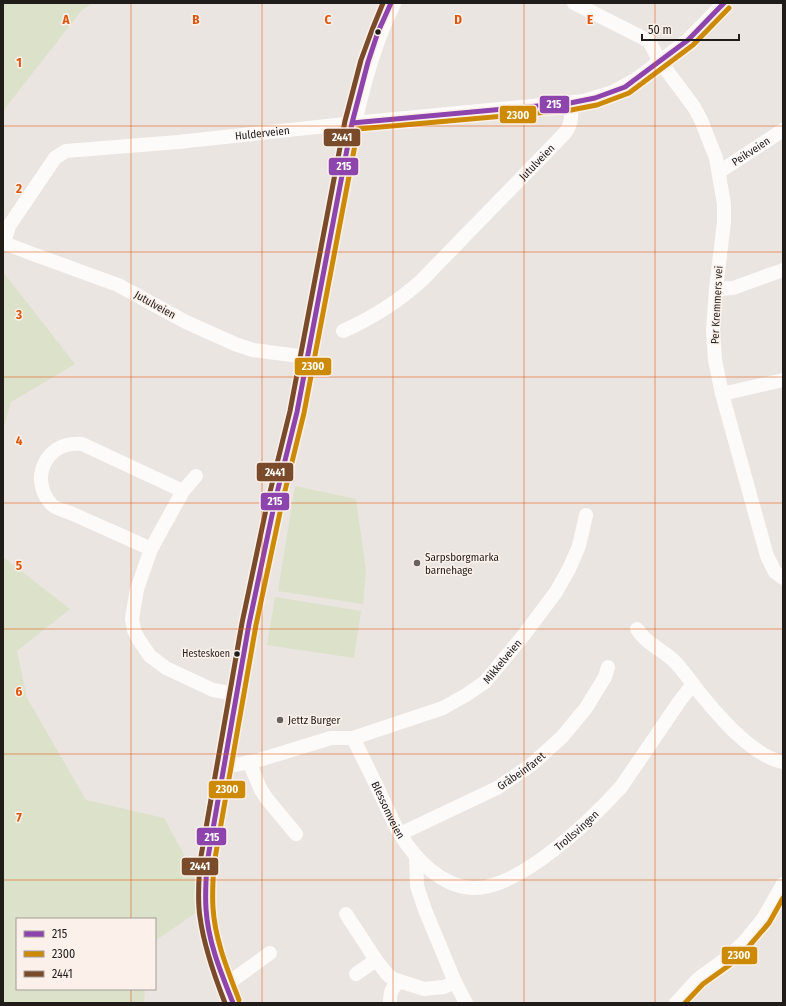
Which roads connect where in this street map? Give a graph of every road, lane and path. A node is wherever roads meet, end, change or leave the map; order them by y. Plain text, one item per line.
1 (391, 3) edge
2 (574, 3) edge
3 (724, 3) edge
4 (659, 60) junction
5 (570, 103) junction
6 (352, 123) junction
7 (783, 130) edge
8 (719, 172) junction
9 (4, 243) joint
10 (783, 270) edge
11 (716, 290) junction
12 (343, 331) dead end
13 (307, 357) junction
14 (783, 380) edge
15 (722, 394) junction
16 (196, 476) dead end
17 (183, 491) junction
18 (586, 515) dead end
19 (151, 549) junction
20 (783, 578) edge
21 (637, 629) dead end
22 (608, 667) dead end
23 (693, 684) junction
24 (236, 694) junction
25 (353, 738) junction
26 (249, 762) junction
27 (783, 762) edge
28 (224, 765) junction
29 (296, 834) dead end
30 (400, 834) junction
31 (416, 856) junction
32 (783, 884) edge
33 (346, 914) dead end
34 (270, 953) dead end
35 (376, 960) junction
36 (356, 974) dead end
37 (400, 982) junction
38 (455, 982) junction
39 (225, 984) junction
40 (233, 1003) edge
41 (390, 1003) edge
42 (466, 1003) edge
43 (676, 1003) edge

1 - 6 street
2 - 4 street, Per Kremmers vei
3 - 4 street
4 - 5 street
4 - 8 street, Per Kremmers vei
5 - 6 street, Hulderveien
5 - 12 street, Jutulveien
6 - 9 street, Hulderveien
6 - 13 street
7 - 8 street, Peikveien
8 - 11 street, Per Kremmers vei
9 - 13 street, Jutulveien
10 - 11 street
11 - 15 street, Per Kremmers vei
13 - 24 street
14 - 15 street
15 - 20 street, Per Kremmers vei
16 - 17 street
17 - 19 street
17 - 19 street
18 - 25 street, Mikkelveien
19 - 24 street
21 - 23 street
22 - 30 street, Gråbeinfaret
23 - 27 street
23 - 31 street, Trollsvingen
24 - 28 street
25 - 26 street
25 - 30 street, Blessomveien
26 - 28 street
26 - 29 street
28 - 39 street
30 - 31 street, Blessomveien
31 - 38 street
32 - 43 street
33 - 35 street
34 - 39 street
35 - 36 street
35 - 37 street
37 - 38 street
37 - 41 street
38 - 42 street
39 - 40 street

